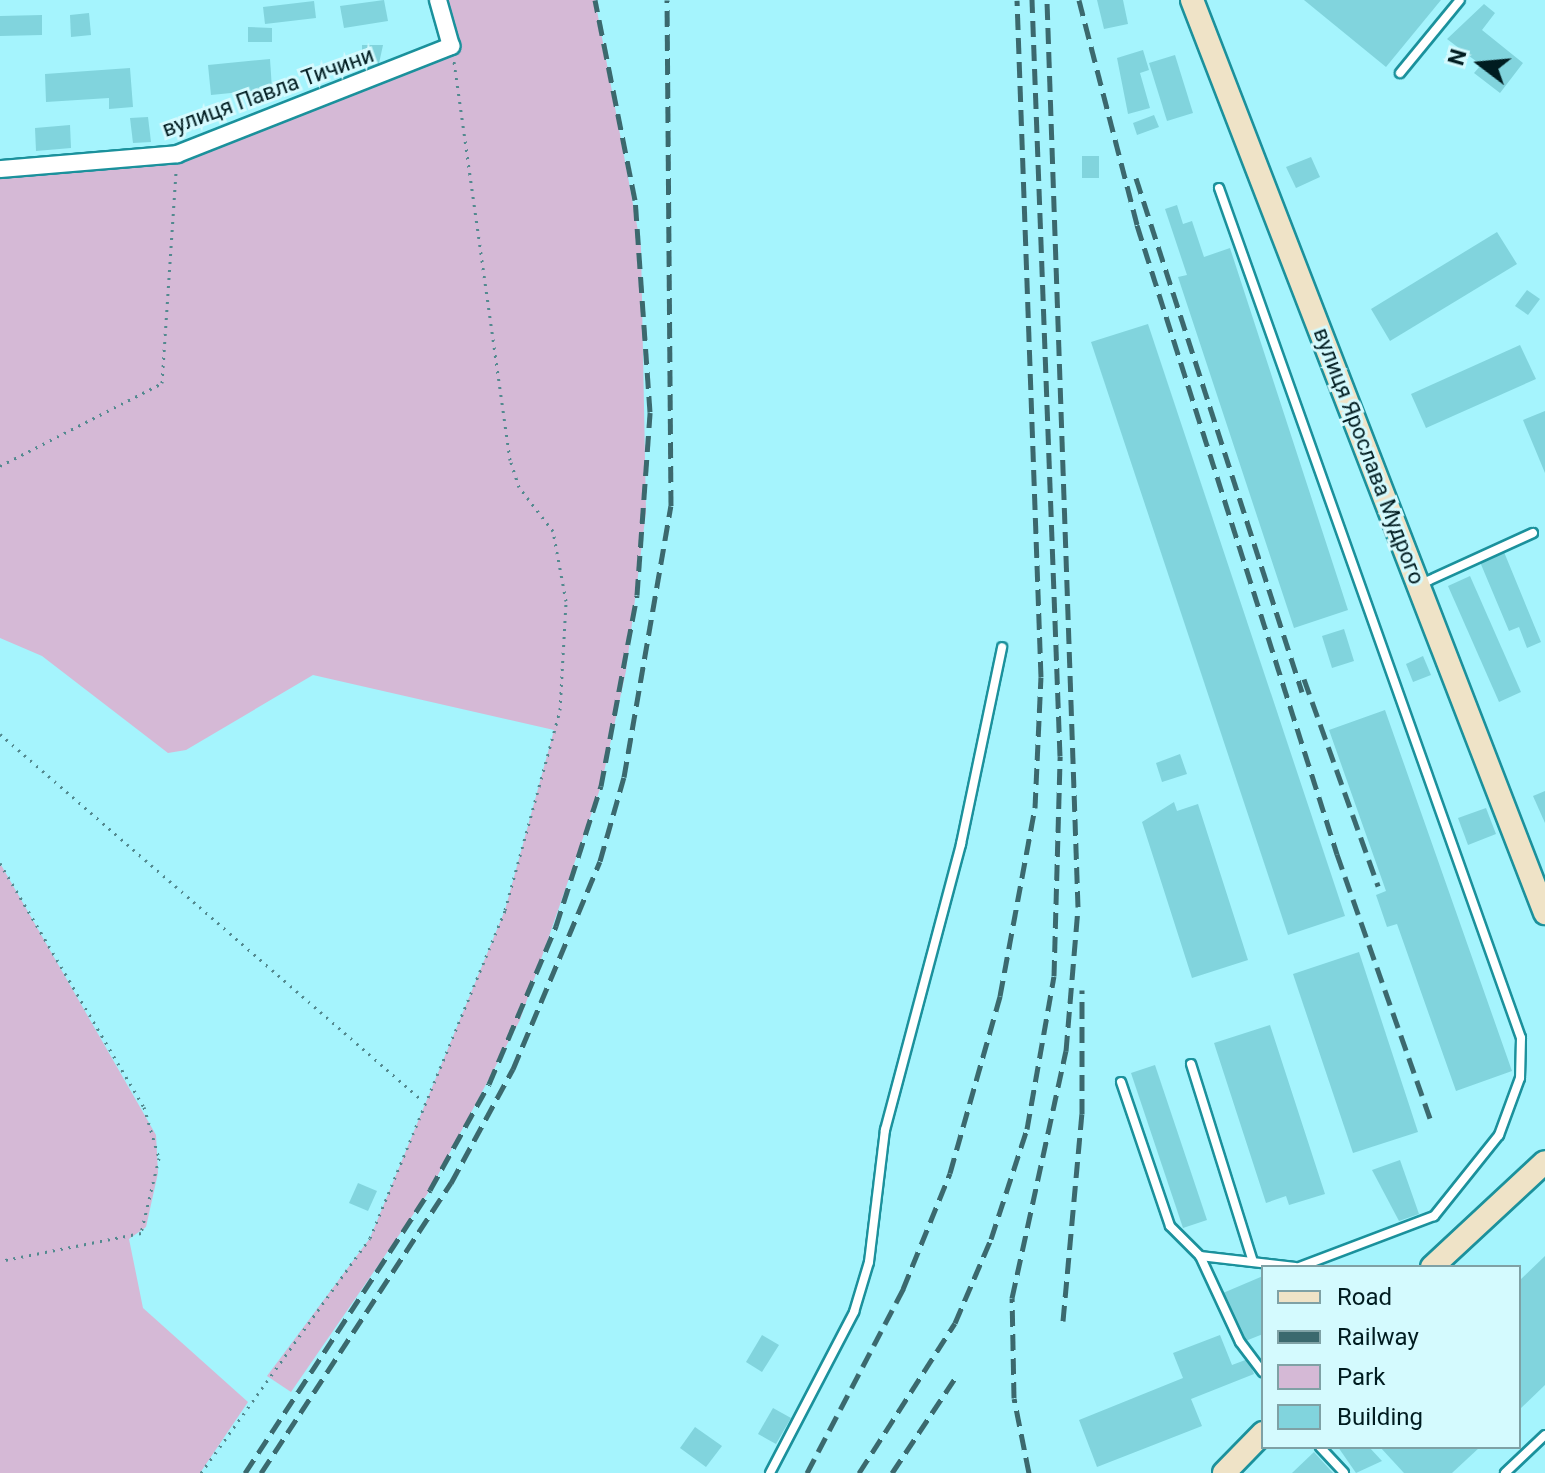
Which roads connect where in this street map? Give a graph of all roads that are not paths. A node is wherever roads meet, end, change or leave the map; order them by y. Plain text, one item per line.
1 (438, 0) edge
2 (1192, 0) edge
3 (1460, 0) edge
4 (1400, 73) dead end
5 (0, 169) edge
6 (1219, 188) dead end
7 (1533, 533) dead end
8 (1418, 586) junction
9 (1002, 647) dead end
10 (1545, 913) edge
11 (1191, 1064) dead end
12 (1121, 1082) dead end
13 (1545, 1162) edge
14 (1200, 1256) junction
15 (1253, 1262) junction
16 (1279, 1265) edge
17 (1302, 1265) edge
18 (1434, 1265) edge
19 (1261, 1369) edge
20 (1261, 1435) edge
21 (1545, 1435) edge
22 (1322, 1449) edge
23 (770, 1473) edge
24 (1224, 1473) edge
25 (1344, 1473) edge
26 (1505, 1473) edge

1 - 5 street, вулиця Павла Тичини
2 - 8 street, вулиця Ярослава Мудрого
3 - 4 lane
6 - 17 lane
7 - 8 lane
8 - 10 street, вулиця Ярослава Мудрого
9 - 23 lane
11 - 15 lane
12 - 14 lane
13 - 18 street
14 - 15 lane
14 - 19 lane
15 - 16 lane
20 - 24 street
21 - 26 lane
22 - 25 lane

